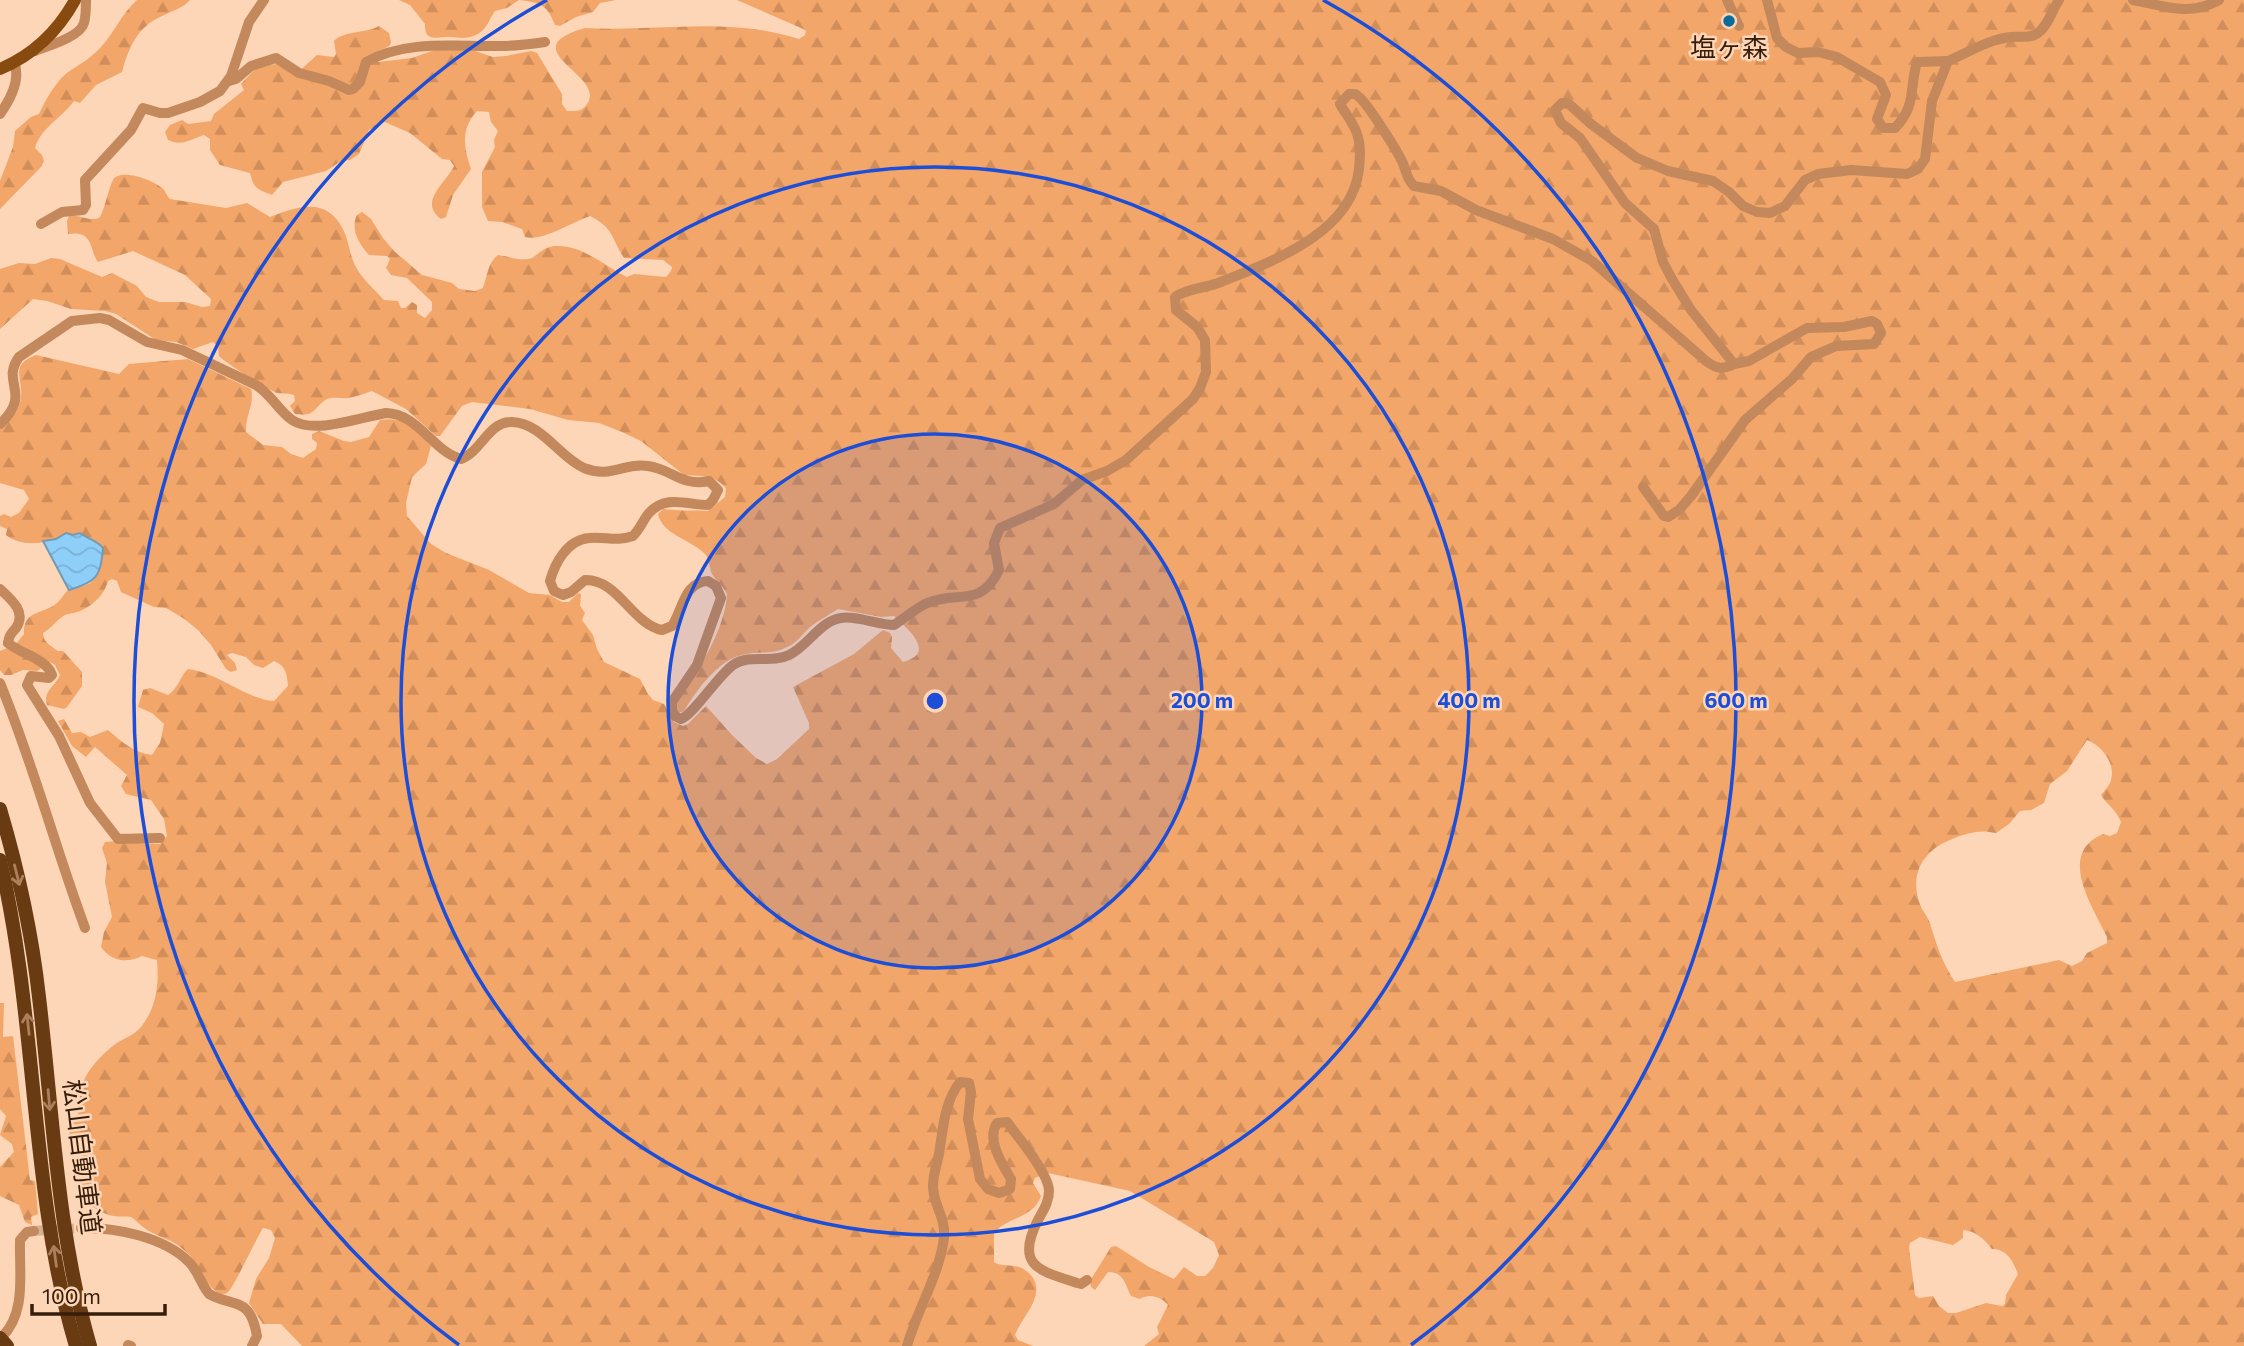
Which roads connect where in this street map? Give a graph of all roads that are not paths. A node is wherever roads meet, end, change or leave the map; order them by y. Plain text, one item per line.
1 (75, 0) edge
2 (86, 0) edge
3 (264, 0) edge
4 (1727, 0) edge
5 (1768, 0) edge
6 (2059, 0) edge
7 (2133, 0) edge
8 (2219, 0) edge
9 (1739, 26) dead end
10 (545, 42) dead end
11 (28, 54) junction
12 (1948, 61) junction
13 (14, 62) junction
14 (0, 69) edge
15 (229, 81) junction
16 (0, 114) edge
17 (41, 224) dead end
18 (1734, 364) junction
19 (0, 424) edge
20 (1643, 488) dead end
21 (0, 589) edge
22 (4, 639) edge
23 (0, 683) edge
24 (0, 809) edge
25 (160, 838) dead end
26 (0, 860) edge
27 (85, 928) dead end
28 (81, 1228) tunnel mouth
29 (34, 1231) dead end
30 (1087, 1280) dead end
31 (0, 1338) edge
32 (7, 1346) edge
33 (76, 1346) edge
34 (90, 1346) edge
35 (252, 1346) edge
36 (907, 1346) edge

1 - 11 main road
2 - 11 street
3 - 15 street
4 - 9 street
5 - 12 street
6 - 12 street
7 - 8 street
10 - 15 street
11 - 13 main road
12 - 18 street
13 - 14 main road
13 - 16 street
15 - 17 street
18 - 19 street
18 - 20 street
21 - 22 street
22 - 25 street
23 - 27 street
24 -> 34 highway, 松山自動車道
33 -> 26 highway, 松山自動車道
28 - 35 street
29 - 31 street
30 - 36 street
31 - 32 highway

